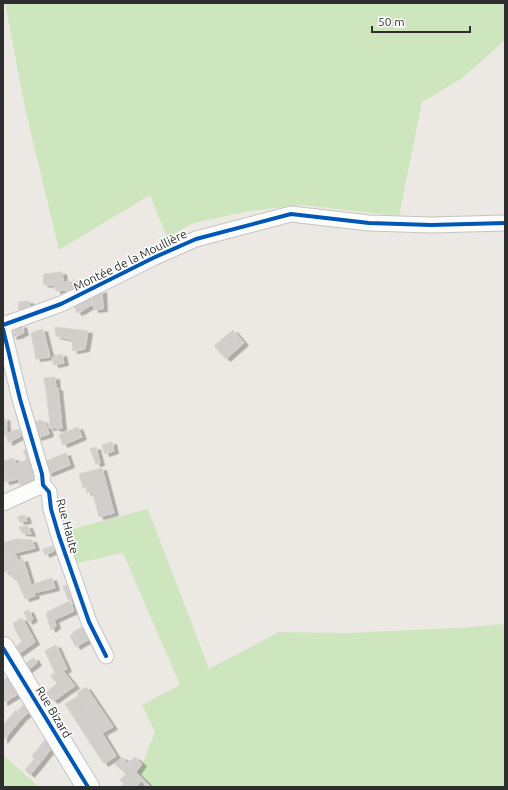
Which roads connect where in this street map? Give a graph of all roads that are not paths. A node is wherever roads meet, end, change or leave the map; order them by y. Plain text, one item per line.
1 (505, 223) edge
2 (3, 325) edge
3 (3, 329) edge
4 (43, 485) junction
5 (3, 503) edge
6 (3, 648) edge
7 (106, 656) dead end
8 (88, 787) edge

1 - 2 street, Montée de la Moullière
3 - 4 street, Rue Haute
4 - 5 street
4 - 7 street, Rue Haute
6 - 8 street, Rue Bizard

